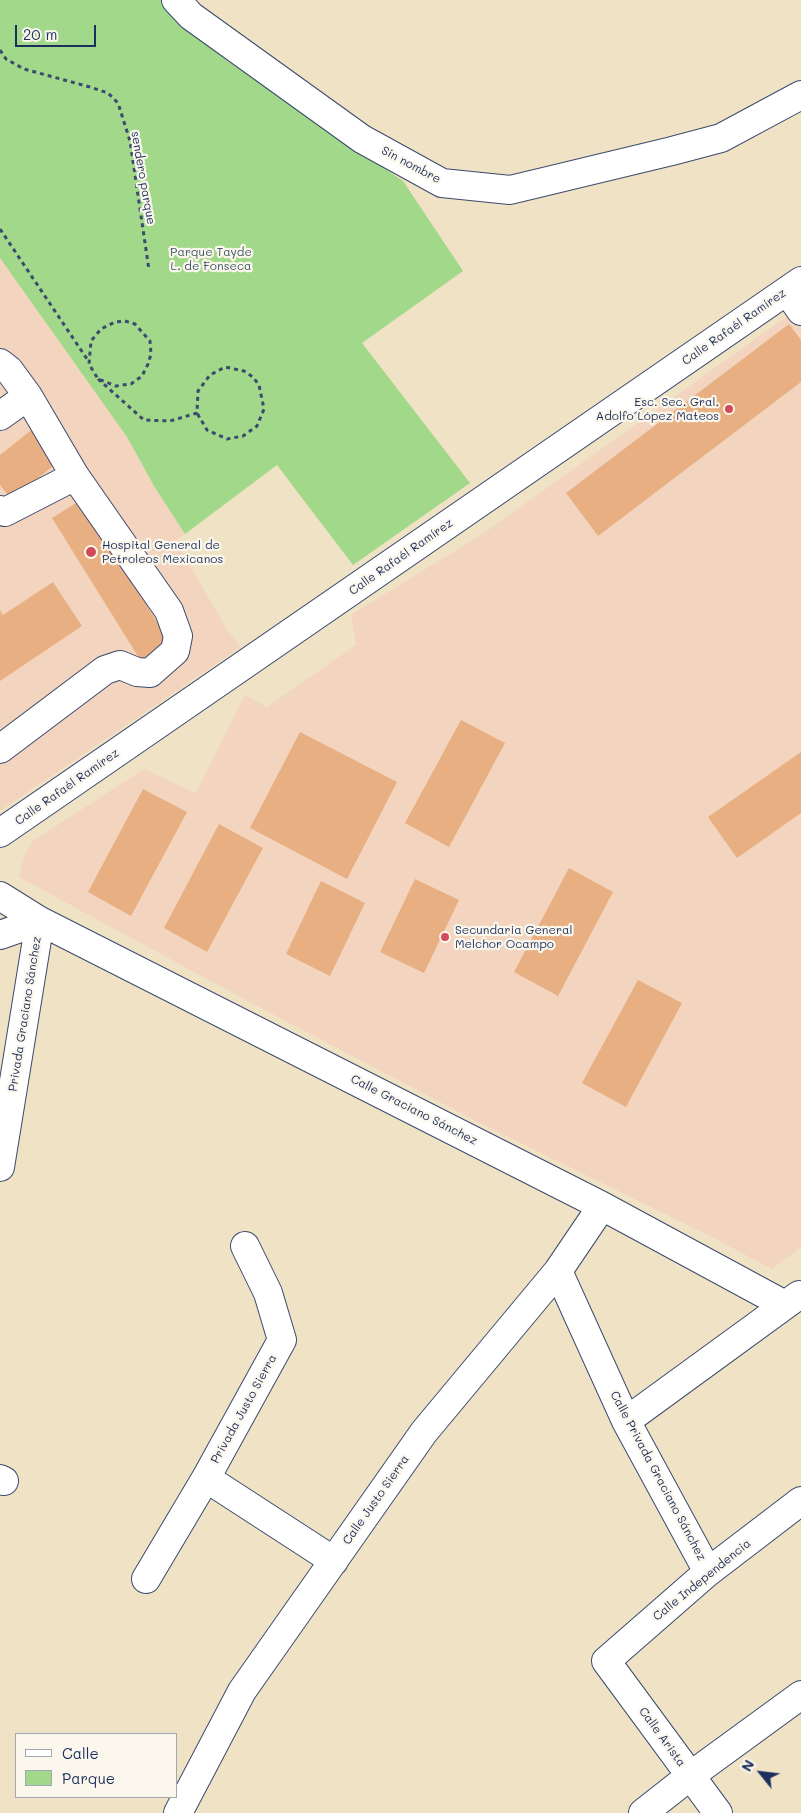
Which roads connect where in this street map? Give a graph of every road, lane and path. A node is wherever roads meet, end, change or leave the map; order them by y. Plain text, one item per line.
1 (176, 0) edge
2 (0, 50) edge
3 (800, 96) edge
4 (0, 230) edge
5 (149, 270) dead end
6 (796, 294) edge
7 (0, 363) edge
8 (90, 364) junction
9 (98, 380) junction
10 (28, 396) junction
11 (197, 414) junction
12 (0, 416) edge
13 (75, 476) junction
14 (0, 510) edge
15 (0, 749) edge
16 (0, 833) edge
17 (0, 896) edge
18 (40, 921) junction
19 (0, 935) edge
20 (0, 1167) edge
21 (602, 1206) junction
22 (245, 1246) dead end
23 (558, 1271) junction
24 (793, 1299) edge
25 (626, 1421) junction
26 (206, 1478) junction
27 (801, 1501) edge
28 (334, 1561) junction
29 (708, 1572) junction
30 (146, 1579) dead end
31 (606, 1661) joint
32 (801, 1696) edge
33 (690, 1776) junction
34 (178, 1813) edge
35 (643, 1813) edge
36 (718, 1813) edge

1 - 3 street, Sin nombre
2 - 5 path, sendero parque
4 - 8 path
6 - 16 street, Calle Rafaél Ramírez
7 - 10 street
8 - 9 path
8 - 9 path
9 - 11 path
10 - 12 street
10 - 13 street
11 - 11 path
13 - 14 street
13 - 15 street
17 - 18 street, Calle Graciano Sánchez
18 - 19 street
18 - 20 street, Privada Graciano Sánchez
18 - 21 street, Calle Graciano Sánchez
21 - 23 street, Calle Justo Sierra
21 - 24 street, Calle Graciano Sánchez
22 - 26 street, Privada Justo Sierra
23 - 25 street, Calle Privada Graciano Sánchez
23 - 28 street, Calle Justo Sierra
24 - 25 street
25 - 29 street, Calle Privada Graciano Sánchez
26 - 28 street
26 - 30 street, Privada Justo Sierra
27 - 29 street, Calle Independencia
28 - 34 street, Calle Justo Sierra
29 - 31 street, Calle Independencia
31 - 33 street, Calle Arista
32 - 33 street
33 - 35 street
33 - 36 street, Calle Arista

